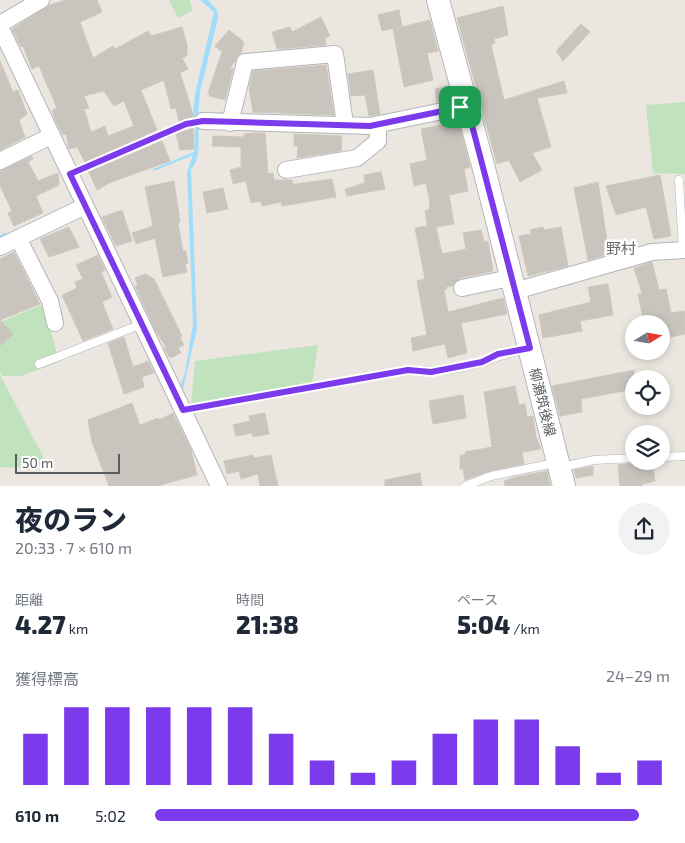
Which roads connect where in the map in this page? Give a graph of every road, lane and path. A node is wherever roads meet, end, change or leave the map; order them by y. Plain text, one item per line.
1 (41, 0) edge
2 (438, 0) edge
3 (0, 26) edge
4 (467, 106) junction
5 (203, 121) joint
6 (230, 123) junction
7 (345, 124) junction
8 (378, 125) junction
9 (52, 136) junction
10 (0, 161) edge
11 (286, 170) dead end
12 (70, 174) junction
13 (679, 180) dead end
14 (85, 206) junction
15 (18, 238) junction
16 (0, 247) edge
17 (684, 250) edge
18 (510, 285) junction
19 (462, 288) dead end
20 (55, 323) dead end
21 (142, 324) junction
22 (530, 348) junction
23 (39, 364) dead end
24 (183, 410) junction
25 (685, 456) edge
26 (670, 457) edge
27 (625, 458) edge
28 (558, 472) edge
29 (219, 486) edge
30 (464, 486) edge

1 - 3 street
2 - 4 main road, 柳瀬筑後線
3 - 9 street
4 - 8 street
4 - 18 main road, 柳瀬筑後線
5 - 6 street
5 - 12 lane
6 - 7 street
6 - 7 street
7 - 8 street
8 - 11 street
9 - 10 street
9 - 12 street
12 - 14 street
13 - 17 lane
14 - 15 street
14 - 21 street
15 - 16 street
15 - 20 street
17 - 18 street
18 - 19 street
18 - 22 main road, 柳瀬筑後線
21 - 23 lane
21 - 24 street
22 - 24 lane
22 - 28 main road, 柳瀬筑後線
24 - 29 street
25 - 26 lane
27 - 28 lane
28 - 30 lane

